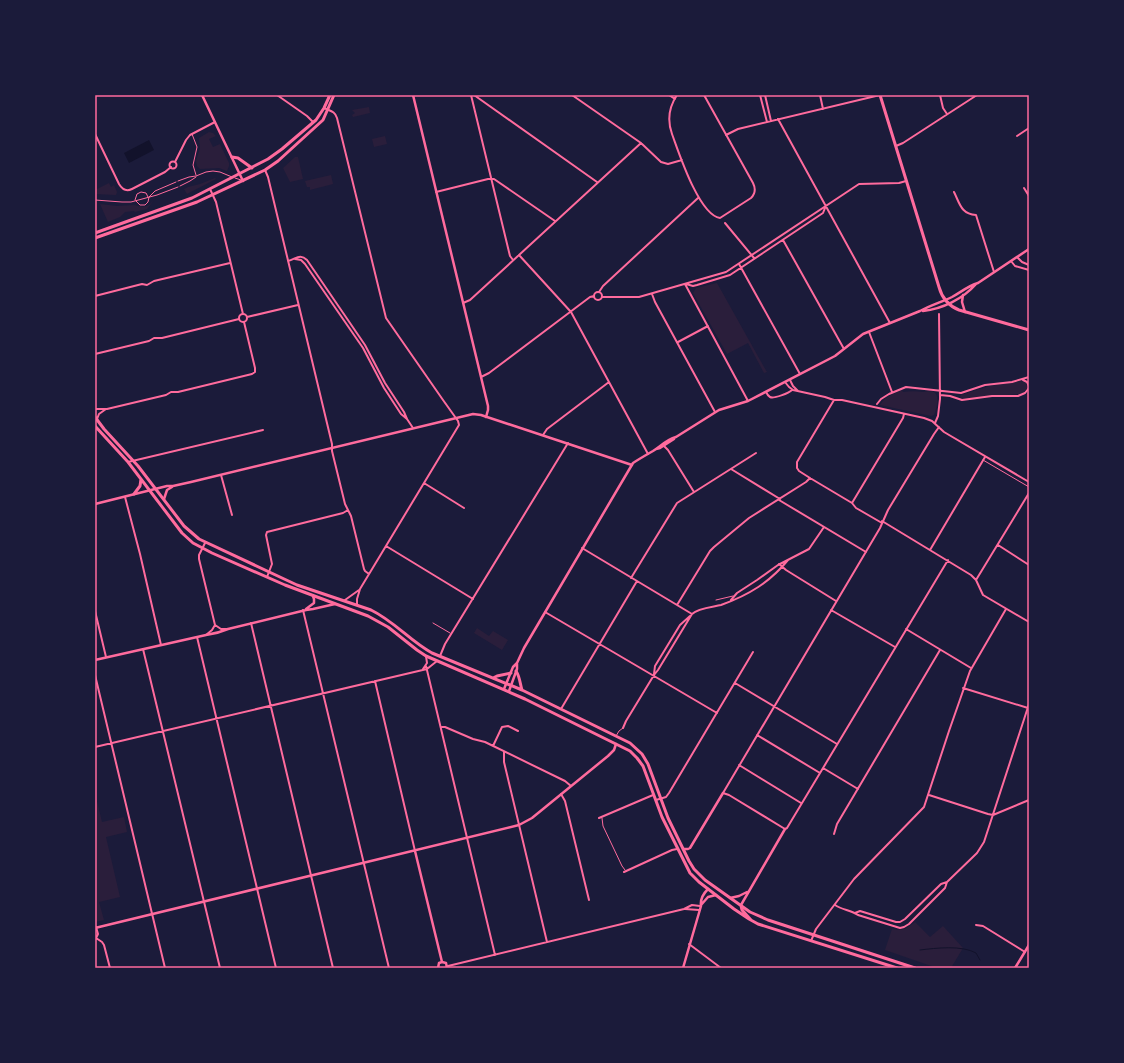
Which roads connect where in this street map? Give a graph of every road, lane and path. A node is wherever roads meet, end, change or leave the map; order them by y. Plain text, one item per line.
1 (202, 95) edge
2 (277, 95) edge
3 (330, 95) edge
4 (334, 95) edge
5 (413, 95) edge
6 (471, 95) edge
7 (474, 95) edge
8 (572, 95) edge
9 (669, 95) edge
10 (678, 95) edge
11 (704, 95) edge
12 (760, 95) edge
13 (765, 95) edge
14 (820, 95) edge
15 (880, 95) edge
16 (940, 95) edge
17 (977, 95) edge
18 (478, 96) edge
19 (675, 99) junction
20 (324, 108) junction
21 (823, 109) junction
22 (328, 110) junction
23 (947, 114) junction
24 (778, 119) junction
25 (771, 121) junction
26 (215, 122) junction
27 (313, 122) junction
28 (767, 122) junction
29 (1029, 128) edge
30 (95, 134) edge
31 (192, 134) junction
32 (726, 135) junction
33 (1017, 136) dead end
34 (641, 143) junction
35 (896, 146) junction
36 (232, 157) junction
37 (682, 160) junction
38 (175, 162) junction
39 (171, 167) junction
40 (252, 168) junction
41 (264, 170) junction
42 (240, 174) junction
43 (196, 176) junction
44 (233, 177) junction
45 (491, 178) junction
46 (178, 181) dead end
47 (243, 181) junction
48 (906, 181) junction
49 (176, 182) dead end
50 (598, 182) junction
51 (180, 186) dead end
52 (178, 187) dead end
53 (1024, 188) dead end
54 (210, 189) junction
55 (436, 192) junction
56 (954, 192) dead end
57 (213, 195) junction
58 (1029, 196) edge
59 (148, 197) junction
60 (698, 198) junction
61 (95, 200) edge
62 (135, 201) junction
63 (826, 206) junction
64 (555, 221) junction
65 (724, 223) dead end
66 (95, 232) edge
67 (780, 236) junction
68 (95, 238) edge
69 (782, 240) junction
70 (1029, 249) edge
71 (519, 255) junction
72 (752, 255) junction
73 (1018, 257) junction
74 (754, 258) junction
75 (513, 260) junction
76 (288, 261) junction
77 (1011, 261) junction
78 (230, 263) junction
79 (739, 264) junction
80 (1029, 265) edge
81 (741, 268) junction
82 (1029, 270) edge
83 (994, 272) junction
84 (978, 283) junction
85 (685, 284) junction
86 (599, 292) junction
87 (652, 294) junction
88 (963, 295) junction
89 (95, 296) edge
90 (594, 296) junction
91 (602, 297) junction
92 (945, 300) junction
93 (463, 303) junction
94 (948, 304) junction
95 (298, 305) junction
96 (920, 311) junction
97 (571, 312) junction
98 (965, 312) junction
99 (243, 314) junction
100 (939, 314) dead end
101 (247, 317) junction
102 (239, 319) junction
103 (244, 322) junction
104 (890, 323) junction
105 (708, 326) junction
106 (1029, 330) edge
107 (869, 331) junction
108 (678, 342) junction
109 (844, 349) junction
110 (95, 354) edge
111 (800, 374) junction
112 (481, 377) junction
113 (1029, 377) edge
114 (790, 380) junction
115 (1022, 380) junction
116 (609, 382) junction
117 (785, 382) junction
118 (1029, 387) edge
119 (792, 390) junction
120 (940, 390) junction
121 (799, 391) junction
122 (766, 392) junction
123 (892, 392) junction
124 (960, 393) junction
125 (940, 395) junction
126 (834, 400) junction
127 (961, 400) junction
128 (748, 401) junction
129 (877, 404) dead end
130 (107, 409) junction
131 (95, 410) edge
132 (716, 412) junction
133 (904, 414) junction
134 (486, 417) junction
135 (96, 418) edge
136 (456, 418) junction
137 (935, 423) junction
138 (95, 426) edge
139 (939, 427) junction
140 (413, 428) junction
141 (263, 430) dead end
142 (544, 435) junction
143 (676, 437) junction
144 (568, 443) junction
145 (664, 446) junction
146 (332, 448) junction
147 (655, 449) junction
148 (756, 453) dead end
149 (648, 454) junction
150 (986, 456) junction
151 (134, 460) junction
152 (983, 460) junction
153 (128, 462) junction
154 (632, 465) junction
155 (731, 469) junction
156 (222, 475) junction
157 (810, 478) junction
158 (141, 479) junction
159 (1029, 482) edge
160 (424, 484) junction
161 (173, 486) junction
162 (1029, 487) edge
163 (156, 489) junction
164 (150, 490) junction
165 (694, 492) junction
166 (1029, 493) edge
167 (134, 494) junction
168 (125, 496) junction
169 (164, 499) junction
170 (779, 499) junction
171 (852, 503) junction
172 (95, 504) edge
173 (464, 508) dead end
174 (348, 510) junction
175 (232, 514) dead end
176 (882, 522) junction
177 (824, 527) junction
178 (205, 543) junction
179 (386, 546) junction
180 (998, 546) junction
181 (202, 548) junction
182 (582, 548) junction
183 (930, 550) junction
184 (866, 552) junction
185 (788, 560) junction
186 (948, 560) junction
187 (779, 564) junction
188 (1029, 565) edge
189 (782, 567) junction
190 (270, 572) junction
191 (369, 574) junction
192 (267, 578) junction
193 (631, 578) junction
194 (976, 580) junction
195 (637, 581) junction
196 (360, 589) junction
197 (313, 596) junction
198 (733, 596) junction
199 (737, 598) junction
200 (473, 599) junction
201 (716, 600) dead end
202 (344, 601) junction
203 (729, 601) junction
204 (836, 601) junction
205 (336, 604) junction
206 (357, 605) junction
207 (677, 605) junction
208 (1006, 609) junction
209 (304, 610) junction
210 (832, 610) junction
211 (95, 611) edge
212 (545, 612) junction
213 (692, 614) junction
214 (1029, 622) edge
215 (251, 623) junction
216 (433, 623) dead end
217 (215, 625) junction
218 (228, 629) junction
219 (906, 629) junction
220 (451, 634) junction
221 (206, 635) junction
222 (197, 637) junction
223 (600, 644) junction
224 (161, 645) junction
225 (895, 647) junction
226 (143, 649) junction
227 (940, 650) junction
228 (753, 652) dead end
229 (426, 656) junction
230 (440, 656) junction
231 (106, 657) junction
232 (95, 660) edge
233 (437, 661) junction
234 (517, 663) junction
235 (427, 667) junction
236 (971, 668) junction
237 (516, 671) junction
238 (511, 673) junction
239 (95, 675) edge
240 (654, 675) junction
241 (493, 678) junction
242 (375, 681) junction
243 (735, 683) junction
244 (506, 684) junction
245 (511, 686) junction
246 (963, 688) junction
247 (504, 689) junction
248 (522, 690) junction
249 (508, 691) junction
250 (323, 693) junction
251 (1029, 704) edge
252 (270, 706) junction
253 (774, 706) junction
254 (1028, 708) edge
255 (561, 709) junction
256 (717, 713) junction
257 (217, 718) junction
258 (441, 727) junction
259 (624, 728) joint
260 (164, 731) junction
261 (518, 731) dead end
262 (757, 735) junction
263 (616, 736) junction
264 (112, 744) junction
265 (616, 744) junction
266 (837, 744) junction
267 (493, 746) junction
268 (95, 747) edge
269 (504, 752) junction
270 (739, 765) junction
271 (823, 768) junction
272 (820, 773) junction
273 (571, 786) junction
274 (858, 788) junction
275 (659, 792) junction
276 (723, 793) junction
277 (561, 794) junction
278 (653, 795) junction
279 (929, 795) junction
280 (661, 799) junction
281 (1029, 800) edge
282 (655, 801) junction
283 (801, 804) junction
284 (993, 815) junction
285 (601, 818) joint
286 (519, 825) junction
287 (785, 829) junction
288 (834, 834) dead end
289 (467, 838) junction
290 (677, 849) junction
291 (683, 850) junction
292 (415, 851) junction
293 (364, 863) junction
294 (625, 871) joint
295 (311, 876) junction
296 (947, 882) junction
297 (712, 884) junction
298 (257, 889) junction
299 (708, 889) junction
300 (749, 890) junction
301 (716, 895) junction
302 (730, 898) junction
303 (589, 900) dead end
304 (204, 901) junction
305 (835, 905) junction
306 (700, 906) junction
307 (741, 906) junction
308 (684, 909) junction
309 (699, 910) junction
310 (855, 913) junction
311 (152, 914) junction
312 (752, 921) junction
313 (976, 925) dead end
314 (96, 927) edge
315 (813, 935) junction
316 (95, 939) edge
317 (812, 941) junction
318 (547, 942) junction
319 (689, 944) junction
320 (1029, 945) edge
321 (1025, 952) junction
322 (495, 954) junction
323 (442, 962) junction
324 (447, 967) edge
325 (110, 968) edge
326 (165, 968) edge
327 (220, 968) edge
328 (276, 968) edge
329 (333, 968) edge
330 (389, 968) edge
331 (438, 968) edge
332 (682, 968) edge
333 (721, 968) edge
334 (897, 968) edge
335 (916, 968) edge
336 (1015, 968) edge

1 - 26 main road
2 - 27 street
3 - 20 main road
4 - 22 main road
5 - 55 main road
6 - 45 street
7 - 18 street
8 - 34 street
9 - 19 street
10 - 19 street
11 - 32 street
12 - 28 street
13 - 25 street
14 - 21 street
15 - 21 street
15 - 35 main road
16 - 23 street
17 - 23 street
18 - 50 street
19 - 37 street
20 - 22 street
20 - 27 main road
21 - 24 street
22 - 41 main road
22 - 136 street
23 - 35 street
24 - 25 street
24 - 63 street
25 - 28 street
26 - 31 street
26 - 36 main road
27 - 40 main road
28 - 32 street
29 - 33 street
30 - 39 street
31 - 38 street
31 - 43 lane
32 - 60 street
34 - 37 street
34 - 50 street
35 - 48 main road
36 - 40 main road
36 - 42 main road
37 - 60 street
38 - 39 street
38 - 39 street
40 - 42 main road
41 - 47 main road
41 - 76 street
42 - 44 main road
42 - 47 main road
43 - 44 lane
43 - 46 lane
43 - 51 lane
44 - 47 lane
44 - 54 main road
45 - 55 street
45 - 64 street
45 - 75 street
47 - 57 main road
48 - 63 street
48 - 92 main road
49 - 59 lane
50 - 64 street
52 - 59 lane
53 - 58 street
54 - 57 street
54 - 66 main road
55 - 93 main road
56 - 83 street
57 - 68 main road
57 - 78 street
59 - 62 lane
59 - 62 lane
59 - 62 lane
60 - 86 street
61 - 62 lane
63 - 67 street
63 - 69 street
63 - 104 street
64 - 71 street
65 - 72 street
67 - 69 street
67 - 72 street
69 - 74 street
69 - 109 street
70 - 73 main road
71 - 75 street
71 - 97 street
72 - 74 street
72 - 79 street
73 - 77 main road
73 - 80 street
74 - 81 street
75 - 93 street
76 - 95 street
76 - 140 street
77 - 82 street
77 - 83 main road
78 - 89 street
78 - 99 street
79 - 81 street
79 - 85 street
81 - 85 street
81 - 111 street
83 - 84 main road
84 - 88 main road
84 - 92 main road
85 - 87 street
85 - 105 street
86 - 90 street
86 - 91 street
87 - 91 street
87 - 108 street
88 - 94 main road
88 - 98 main road
90 - 91 street
90 - 97 street
92 - 94 main road
92 - 96 main road
93 - 112 main road
94 - 96 main road
94 - 98 main road
95 - 101 street
95 - 146 street
96 - 104 main road
97 - 112 street
97 - 116 street
98 - 106 main road
99 - 101 street
99 - 102 street
100 - 120 street
101 - 103 street
102 - 103 street
102 - 110 street
103 - 130 street
104 - 107 main road
105 - 108 street
105 - 128 street
107 - 109 main road
107 - 123 street
108 - 132 street
109 - 111 main road
111 - 114 main road
112 - 134 main road
113 - 115 street
114 - 117 main road
114 - 121 street
115 - 118 street
115 - 124 street
116 - 142 street
116 - 149 street
117 - 119 street
117 - 122 main road
118 - 127 street
119 - 121 street
119 - 122 street
120 - 123 street
120 - 124 street
120 - 125 street
121 - 126 street
122 - 128 main road
123 - 129 street
124 - 127 street
125 - 127 street
125 - 137 street
126 - 133 street
126 - 157 street
128 - 132 main road
130 - 131 street
130 - 135 street
132 - 143 main road
133 - 137 street
133 - 171 street
134 - 136 main road
134 - 142 main road
135 - 151 main road
136 - 140 main road
136 - 160 street
137 - 139 street
138 - 153 main road
139 - 150 street
139 - 176 street
140 - 146 main road
141 - 151 street
142 - 144 main road
143 - 145 main road
143 - 147 main road
144 - 154 main road
144 - 200 street
145 - 147 main road
145 - 165 street
146 - 156 main road
146 - 174 street
147 - 149 main road
148 - 155 street
149 - 154 main road
150 - 152 street
150 - 159 street
151 - 153 street
151 - 163 main road
152 - 162 lane
152 - 183 street
153 - 158 main road
154 - 182 main road
155 - 165 street
155 - 170 street
156 - 161 main road
156 - 175 street
157 - 170 street
157 - 171 street
158 - 164 main road
158 - 167 main road
160 - 173 street
160 - 179 street
161 - 163 main road
161 - 169 main road
163 - 164 main road
163 - 169 main road
164 - 167 main road
164 - 181 main road
165 - 193 street
166 - 180 street
167 - 168 main road
168 - 172 main road
168 - 224 street
169 - 178 main road
170 - 177 street
170 - 207 street
171 - 176 street
174 - 190 street
174 - 191 street
176 - 183 street
176 - 184 street
177 - 184 street
177 - 185 street
178 - 181 street
178 - 190 main road
179 - 191 street
179 - 200 street
180 - 188 street
180 - 194 street
181 - 192 main road
181 - 217 street
182 - 193 street
182 - 212 main road
183 - 186 street
184 - 204 street
185 - 187 street
185 - 189 street
186 - 194 street
186 - 219 street
187 - 189 street
187 - 198 street
189 - 199 street
189 - 204 street
190 - 192 street
190 - 202 main road
191 - 196 street
192 - 197 main road
193 - 195 street
194 - 208 street
195 - 207 street
195 - 223 street
196 - 202 street
196 - 206 street
197 - 205 main road
197 - 209 main road
198 - 199 street
198 - 201 lane
198 - 203 street
199 - 203 street
200 - 220 street
202 - 206 main road
203 - 213 street
204 - 210 street
205 - 209 main road
205 - 229 main road
206 - 230 main road
207 - 213 street
208 - 214 street
208 - 236 street
209 - 215 main road
209 - 250 street
210 - 225 street
210 - 253 street
211 - 231 street
212 - 223 street
212 - 234 main road
213 - 240 street
213 - 240 street
215 - 218 main road
215 - 252 street
216 - 220 lane
217 - 218 street
217 - 221 street
218 - 221 main road
219 - 225 street
219 - 227 street
220 - 230 street
221 - 222 main road
222 - 224 main road
222 - 257 street
223 - 240 street
223 - 255 street
224 - 226 main road
225 - 266 street
226 - 231 main road
226 - 260 street
227 - 236 street
227 - 274 street
228 - 243 street
229 - 233 main road
229 - 235 street
230 - 241 main road
231 - 232 main road
233 - 235 street
233 - 247 main road
234 - 237 main road
234 - 238 main road
235 - 242 street
235 - 258 street
236 - 246 street
237 - 245 main road
237 - 248 main road
238 - 241 main road
238 - 244 main road
239 - 264 street
240 - 256 street
240 - 259 street
241 - 244 main road
242 - 250 street
242 - 292 street
243 - 253 street
243 - 256 street
244 - 245 main road
244 - 247 main road
245 - 248 main road
245 - 249 main road
246 - 254 street
246 - 279 street
247 - 249 main road
248 - 255 main road
249 - 265 main road
250 - 252 street
250 - 293 street
251 - 254 street
252 - 257 street
252 - 295 street
253 - 262 street
253 - 266 street
254 - 284 street
255 - 263 main road
256 - 280 street
257 - 260 street
257 - 298 street
258 - 267 street
258 - 289 street
259 - 263 lane
260 - 264 street
260 - 304 street
261 - 267 street
262 - 270 street
262 - 272 street
263 - 265 main road
263 - 275 main road
264 - 268 street
264 - 311 street
265 - 273 main road
265 - 278 main road
266 - 271 street
267 - 269 street
269 - 273 street
269 - 286 street
270 - 276 street
270 - 283 street
271 - 272 street
271 - 274 street
272 - 283 street
273 - 277 main road
274 - 288 street
275 - 278 main road
275 - 280 main road
276 - 287 street
276 - 291 main road
277 - 286 main road
277 - 303 street
278 - 282 main road
278 - 285 street
279 - 284 street
279 - 305 street
280 - 282 street
280 - 291 main road
281 - 284 street
282 - 290 main road
283 - 287 street
284 - 296 street
285 - 294 lane
286 - 289 main road
286 - 318 street
287 - 300 main road
289 - 292 main road
289 - 322 street
290 - 291 main road
290 - 294 street
290 - 299 main road
291 - 297 main road
292 - 293 main road
292 - 323 main road
293 - 295 main road
293 - 330 street
295 - 298 main road
295 - 329 street
296 - 310 street
296 - 310 street
297 - 299 main road
297 - 302 main road
298 - 304 main road
298 - 328 street
299 - 301 main road
299 - 306 main road
300 - 302 main road
300 - 307 main road
301 - 306 main road
301 - 312 main road
302 - 307 main road
304 - 311 main road
304 - 327 street
305 - 310 street
305 - 315 street
306 - 308 street
306 - 309 main road
307 - 312 main road
307 - 315 main road
308 - 309 street
308 - 318 street
309 - 319 main road
311 - 314 main road
311 - 326 street
312 - 317 main road
313 - 321 street
314 - 316 street
315 - 317 street
315 - 335 main road
316 - 325 street
317 - 334 main road
318 - 322 street
319 - 332 main road
319 - 333 street
320 - 321 main road
321 - 336 main road
322 - 324 street
323 - 324 main road
323 - 331 main road

